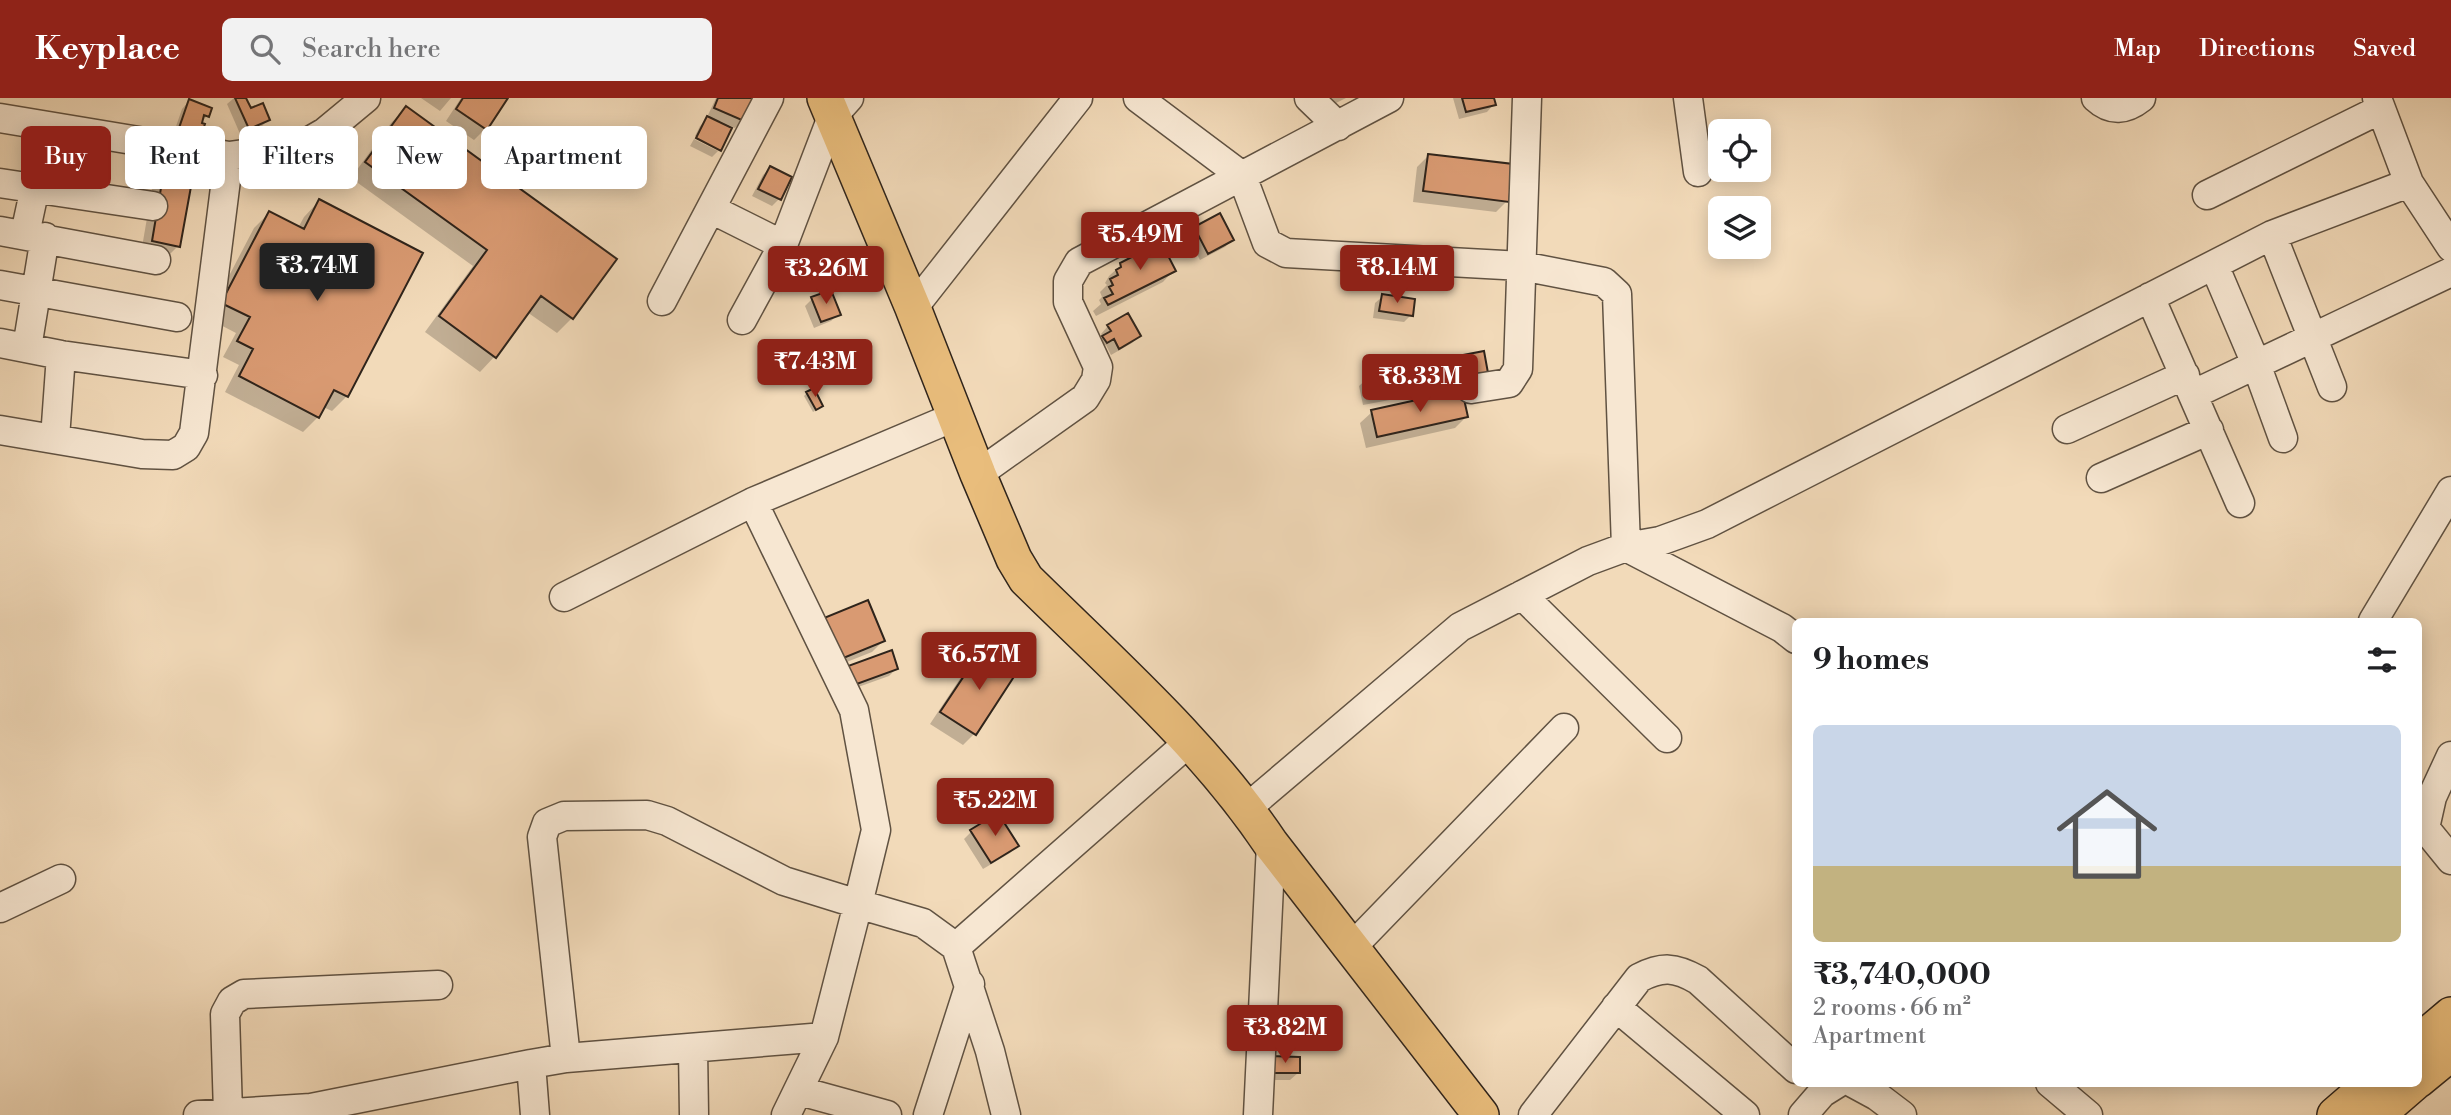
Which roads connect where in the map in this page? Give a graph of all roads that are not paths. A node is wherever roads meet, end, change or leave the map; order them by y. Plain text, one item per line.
1 (366, 98) edge
2 (769, 98) edge
3 (1078, 98) edge
4 (1138, 98) edge
5 (1308, 98) edge
6 (1389, 98) edge
7 (1688, 98) edge
8 (2096, 98) edge
9 (2141, 98) edge
10 (1533, 103) edge
11 (2379, 103) edge
12 (835, 104) edge
13 (0, 118) edge
14 (43, 126) edge
15 (1338, 126) junction
16 (111, 137) edge
17 (229, 156) junction
18 (1698, 172) dead end
19 (1242, 176) junction
20 (0, 183) edge
21 (2409, 183) junction
22 (21, 186) edge
23 (35, 189) edge
24 (42, 189) edge
25 (2207, 195) dead end
26 (153, 206) dead end
27 (711, 209) junction
28 (23, 234) edge
29 (2272, 235) junction
30 (783, 245) junction
31 (2451, 247) edge
32 (156, 260) dead end
33 (2214, 265) junction
34 (1522, 266) junction
35 (2451, 272) edge
36 (0, 285) edge
37 (36, 291) junction
38 (2150, 297) junction
39 (662, 301) dead end
40 (913, 308) junction
41 (177, 317) dead end
42 (742, 320) dead end
43 (2312, 338) junction
44 (13, 345) edge
45 (61, 355) junction
46 (2256, 365) junction
47 (203, 375) junction
48 (2189, 384) junction
49 (2332, 387) dead end
50 (1471, 389) dead end
51 (954, 416) junction
52 (2067, 429) dead end
53 (0, 430) edge
54 (2209, 430) junction
55 (55, 438) junction
56 (2283, 438) dead end
57 (978, 474) junction
58 (2101, 478) dead end
59 (2451, 491) edge
60 (753, 502) junction
61 (2240, 503) dead end
62 (1626, 547) junction
63 (1522, 595) junction
64 (564, 597) dead end
65 (2375, 618) edge
66 (1792, 636) edge
67 (1564, 728) dead end
68 (1667, 738) dead end
69 (1189, 742) junction
70 (2451, 756) edge
71 (1247, 808) junction
72 (2422, 831) edge
73 (1271, 844) junction
74 (2451, 860) edge
75 (61, 879) dead end
76 (858, 904) junction
77 (0, 908) edge
78 (956, 947) junction
79 (1351, 948) junction
80 (970, 984) junction
81 (438, 985) dead end
82 (1616, 1007) junction
83 (2450, 1028) edge
84 (824, 1037) junction
85 (2422, 1041) edge
86 (693, 1048) junction
87 (566, 1058) junction
88 (531, 1064) junction
89 (1792, 1065) edge
90 (2422, 1072) edge
91 (1824, 1087) edge
92 (1861, 1087) edge
93 (2054, 1087) edge
94 (2367, 1087) edge
95 (2410, 1087) edge
96 (793, 1103) edge
97 (311, 1111) edge
98 (2075, 1111) edge
99 (228, 1113) junction
100 (1475, 1113) edge
101 (198, 1115) edge
102 (535, 1115) edge
103 (694, 1115) edge
104 (887, 1115) edge
105 (928, 1115) edge
106 (1006, 1115) edge
107 (1258, 1115) edge
108 (1533, 1115) edge
109 (1745, 1115) edge
110 (1803, 1115) edge
111 (1902, 1115) edge
112 (2335, 1115) edge
113 (2377, 1115) edge

1 - 17 street
2 - 27 street
3 - 40 street
4 - 19 street
5 - 15 street
6 - 15 street
7 - 18 street
8 - 9 street
10 - 34 street
11 - 21 street
11 - 25 street
12 - 30 street
12 - 40 main road
13 - 14 street
15 - 19 street
16 - 17 street
17 - 47 street
19 - 34 street
19 - 57 street
20 - 22 street
21 - 29 street
21 - 31 street
23 - 28 street
24 - 26 street
27 - 30 street
27 - 39 street
28 - 32 street
28 - 37 street
29 - 33 street
29 - 43 street
30 - 42 street
33 - 38 street
33 - 46 street
34 - 50 street
34 - 62 street
35 - 43 street
36 - 37 street
37 - 41 street
37 - 44 street
38 - 48 street
38 - 62 street
40 - 51 main road
43 - 46 street
43 - 49 street
44 - 45 street
45 - 47 street
45 - 55 street
46 - 48 street
46 - 56 street
47 - 55 street
48 - 52 street
48 - 54 street
51 - 57 main road
51 - 60 street
53 - 55 street
54 - 58 street
54 - 61 street
57 - 69 main road
59 - 65 street
60 - 64 street
60 - 76 street
62 - 63 street
62 - 66 street
63 - 68 street
63 - 71 street
67 - 79 street
69 - 71 main road
69 - 78 street
70 - 72 street
71 - 73 main road
72 - 74 street
73 - 79 main road
73 - 107 street
75 - 77 street
76 - 78 street
76 - 84 street
76 - 87 street
78 - 80 street
79 - 100 main road
80 - 105 street
80 - 106 street
81 - 99 street
82 - 89 street
82 - 108 street
82 - 109 street
83 - 85 main road
83 - 90 main road
84 - 86 street
84 - 96 street
86 - 87 street
86 - 103 street
87 - 88 street
88 - 97 street
88 - 102 street
91 - 110 street
92 - 111 street
93 - 98 street
94 - 112 main road
95 - 113 main road
96 - 104 street
97 - 99 street
99 - 101 street

